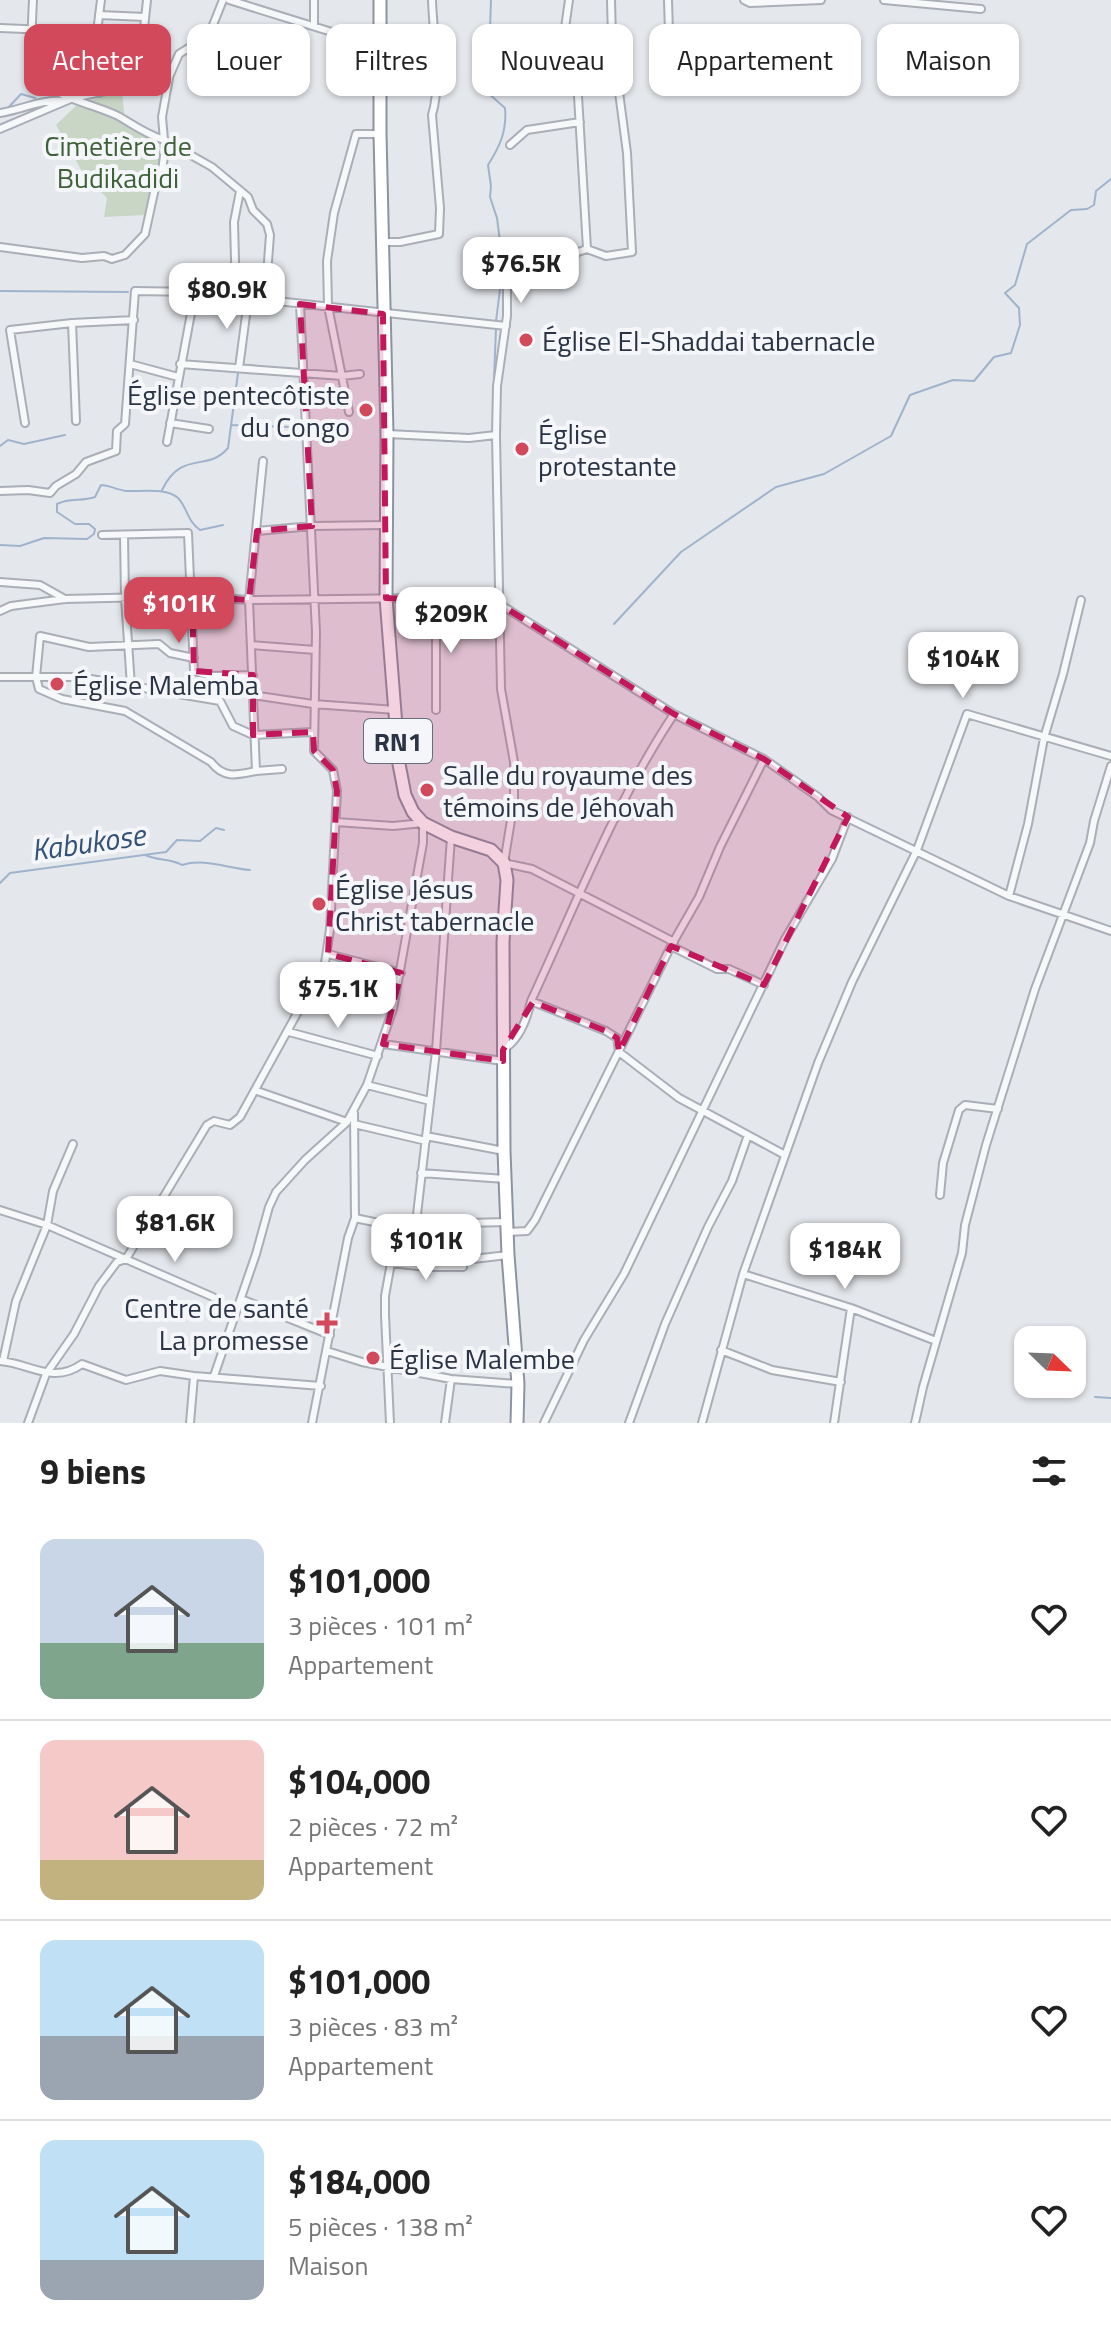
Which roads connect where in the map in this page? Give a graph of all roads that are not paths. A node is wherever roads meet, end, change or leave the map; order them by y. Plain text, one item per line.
1 (33, 0) edge
2 (101, 0) edge
3 (147, 0) edge
4 (223, 0) edge
5 (229, 0) edge
6 (314, 0) edge
7 (380, 0) edge
8 (432, 0) edge
9 (569, 0) edge
10 (611, 0) edge
11 (668, 0) edge
12 (744, 0) edge
13 (821, 0) edge
14 (884, 0) edge
15 (981, 9) dead end
16 (99, 15) junction
17 (145, 17) junction
18 (33, 24) edge
19 (98, 24) edge
20 (144, 24) edge
21 (380, 24) edge
22 (566, 24) edge
23 (612, 24) edge
24 (669, 24) edge
25 (314, 25) junction
26 (0, 28) edge
27 (24, 29) edge
28 (326, 30) edge
29 (171, 72) edge
30 (63, 96) edge
31 (87, 96) edge
32 (166, 96) edge
33 (380, 96) edge
34 (578, 96) edge
35 (621, 96) edge
36 (69, 100) junction
37 (0, 113) edge
38 (580, 122) junction
39 (0, 129) edge
40 (380, 134) junction
41 (165, 140) junction
42 (510, 145) dead end
43 (240, 191) junction
44 (382, 242) junction
45 (0, 247) edge
46 (587, 249) junction
47 (195, 292) junction
48 (236, 297) junction
49 (248, 300) junction
50 (265, 301) junction
51 (300, 304) junction
52 (328, 306) junction
53 (383, 314) junction
54 (134, 320) junction
55 (72, 323) junction
56 (506, 326) junction
57 (130, 364) junction
58 (180, 364) junction
59 (239, 368) junction
60 (303, 373) junction
61 (360, 374) dead end
62 (342, 376) junction
63 (178, 377) junction
64 (349, 412) dead end
65 (76, 421) dead end
66 (25, 423) dead end
67 (170, 423) junction
68 (209, 429) dead end
69 (387, 434) junction
70 (496, 435) junction
71 (167, 442) dead end
72 (263, 461) dead end
73 (0, 491) edge
74 (385, 525) junction
75 (312, 526) junction
76 (257, 531) junction
77 (102, 535) dead end
78 (124, 535) junction
79 (0, 582) edge
80 (192, 596) junction
81 (125, 598) junction
82 (386, 598) junction
83 (65, 599) junction
84 (249, 600) junction
85 (313, 600) junction
86 (436, 600) junction
87 (1081, 600) dead end
88 (498, 603) junction
89 (0, 611) edge
90 (128, 645) junction
91 (251, 645) junction
92 (315, 650) junction
93 (194, 658) junction
94 (253, 675) junction
95 (0, 677) edge
96 (36, 677) junction
97 (131, 686) junction
98 (252, 695) junction
99 (313, 704) junction
100 (396, 710) junction
101 (436, 710) dead end
102 (674, 714) junction
103 (313, 732) junction
104 (253, 735) junction
105 (1044, 738) junction
106 (1111, 756) edge
107 (764, 759) junction
108 (1111, 766) edge
109 (282, 769) dead end
110 (256, 771) junction
111 (848, 817) junction
112 (336, 822) junction
113 (423, 823) junction
114 (451, 837) junction
115 (917, 850) junction
116 (504, 863) junction
117 (580, 895) junction
118 (1009, 896) junction
119 (1063, 914) junction
120 (1111, 931) edge
121 (673, 944) junction
122 (328, 954) junction
123 (401, 973) junction
124 (764, 985) junction
125 (531, 1001) junction
126 (289, 1032) junction
127 (383, 1044) junction
128 (436, 1051) junction
129 (619, 1052) junction
130 (378, 1056) junction
131 (503, 1056) junction
132 (367, 1085) junction
133 (257, 1091) junction
134 (430, 1101) junction
135 (998, 1109) junction
136 (702, 1111) junction
137 (350, 1123) junction
138 (748, 1135) junction
139 (426, 1138) junction
140 (73, 1144) dead end
141 (504, 1151) junction
142 (785, 1155) junction
143 (421, 1173) junction
144 (505, 1179) junction
145 (940, 1195) dead end
146 (0, 1210) edge
147 (355, 1218) junction
148 (416, 1223) junction
149 (461, 1223) junction
150 (47, 1225) junction
151 (388, 1225) junction
152 (507, 1227) junction
153 (508, 1255) junction
154 (126, 1259) junction
155 (464, 1260) junction
156 (391, 1263) junction
157 (743, 1274) junction
158 (213, 1297) dead end
159 (241, 1299) junction
160 (851, 1308) junction
161 (330, 1335) junction
162 (936, 1341) junction
163 (721, 1350) junction
164 (327, 1351) junction
165 (2, 1361) edge
166 (388, 1367) junction
167 (46, 1374) junction
168 (194, 1376) junction
169 (214, 1376) junction
170 (451, 1379) junction
171 (841, 1382) junction
172 (518, 1384) junction
173 (321, 1386) junction
174 (28, 1423) edge
175 (190, 1423) edge
176 (312, 1423) edge
177 (390, 1423) edge
178 (445, 1423) edge
179 (517, 1423) edge
180 (544, 1423) edge
181 (629, 1423) edge
182 (702, 1423) edge
183 (834, 1423) edge
184 (915, 1423) edge

1 - 18 street
2 - 16 street
3 - 17 street
4 - 29 street
5 - 25 street
6 - 25 street
7 - 21 highway, RN1
8 - 44 street
9 - 22 street
10 - 23 street
11 - 24 street
12 - 13 street
14 - 15 street
16 - 17 street
16 - 19 street
17 - 20 street
25 - 28 street
26 - 27 street
30 - 36 street
31 - 36 street
32 - 41 street
33 - 40 highway, RN1
34 - 38 street
35 - 46 street
36 - 37 street
36 - 39 street
36 - 41 street
38 - 42 street
38 - 46 street
40 - 44 highway, RN1
40 - 52 street
41 - 43 street
41 - 45 street
43 - 48 street
43 - 50 street
44 - 53 highway, RN1
46 - 56 street
47 - 48 street
47 - 54 street
47 - 58 street
48 - 49 street
49 - 50 street
49 - 59 street
50 - 51 street
51 - 52 street
51 - 60 street
52 - 53 street
52 - 62 street
53 - 56 street
53 - 69 highway, RN1
54 - 55 street
54 - 57 street
55 - 65 street
55 - 66 street
56 - 70 street
57 - 63 street
57 - 73 street
58 - 59 street
58 - 63 street
59 - 60 street
60 - 62 street
60 - 75 street
61 - 62 street
62 - 64 street
63 - 67 street
67 - 68 street
67 - 71 street
69 - 70 street
69 - 74 highway, RN1
70 - 88 street
72 - 76 street
74 - 75 street
74 - 82 highway, RN1
75 - 76 street
75 - 85 street
76 - 84 street
77 - 78 street
78 - 80 street
78 - 81 street
79 - 83 street
80 - 81 street
80 - 84 street
80 - 93 street
81 - 83 street
81 - 90 street
82 - 85 street
82 - 86 street
82 - 100 highway, RN1
83 - 89 street
84 - 85 street
84 - 91 street
85 - 92 street
86 - 88 street
86 - 101 street
87 - 105 street
88 - 102 street
88 - 116 street
90 - 93 street
90 - 96 street
90 - 97 street
91 - 92 street
91 - 94 street
92 - 99 street
93 - 94 street
94 - 98 street
95 - 96 street
96 - 97 street
96 - 110 street
97 - 104 street
98 - 99 street
98 - 104 street
99 - 100 street
99 - 103 street
100 - 113 highway, RN1
102 - 107 street
102 - 117 street
103 - 104 street
103 - 112 street
104 - 110 street
105 - 106 street
105 - 115 street
105 - 118 street
107 - 111 street
107 - 121 street
108 - 119 street
109 - 110 street
111 - 115 street
111 - 124 street
112 - 113 street
112 - 122 street
113 - 114 highway
113 - 123 street
114 - 116 highway
114 - 128 street
115 - 118 street
115 - 142 street
116 - 117 street
116 - 131 highway
117 - 121 street
117 - 125 street
118 - 119 street
119 - 120 street
119 - 135 street
121 - 124 street
121 - 129 street
122 - 123 street
122 - 126 street
123 - 127 street
124 - 136 street
125 - 129 street
125 - 131 street
126 - 130 street
126 - 133 street
127 - 128 street
127 - 130 street
128 - 131 street
128 - 134 street
129 - 136 street
129 - 152 street
130 - 132 street
131 - 141 highway
132 - 134 street
132 - 137 street
133 - 137 street
133 - 154 street
134 - 139 street
135 - 145 street
135 - 162 street
136 - 138 street
136 - 180 street
137 - 139 street
137 - 147 street
137 - 159 street
138 - 142 street
138 - 181 street
139 - 141 street
139 - 143 street
140 - 150 street
141 - 144 highway
142 - 157 street
143 - 144 street
143 - 148 street
144 - 152 highway
146 - 150 street
147 - 151 street
147 - 161 street
148 - 149 street
148 - 151 street
149 - 152 street
149 - 155 street
150 - 154 street
150 - 165 street
151 - 156 street
152 - 153 highway
153 - 155 street
153 - 172 highway
154 - 158 street
154 - 167 street
155 - 156 street
156 - 166 street
157 - 160 street
157 - 163 street
159 - 161 street
159 - 169 street
160 - 162 street
160 - 171 street
161 - 164 street
162 - 184 street
163 - 171 street
163 - 182 street
164 - 166 street
164 - 173 street
165 - 167 street
166 - 170 street
166 - 177 street
167 - 168 street
167 - 174 street
168 - 169 street
168 - 175 street
169 - 173 street
170 - 172 street
170 - 178 street
171 - 183 street
172 - 179 highway
173 - 176 street

